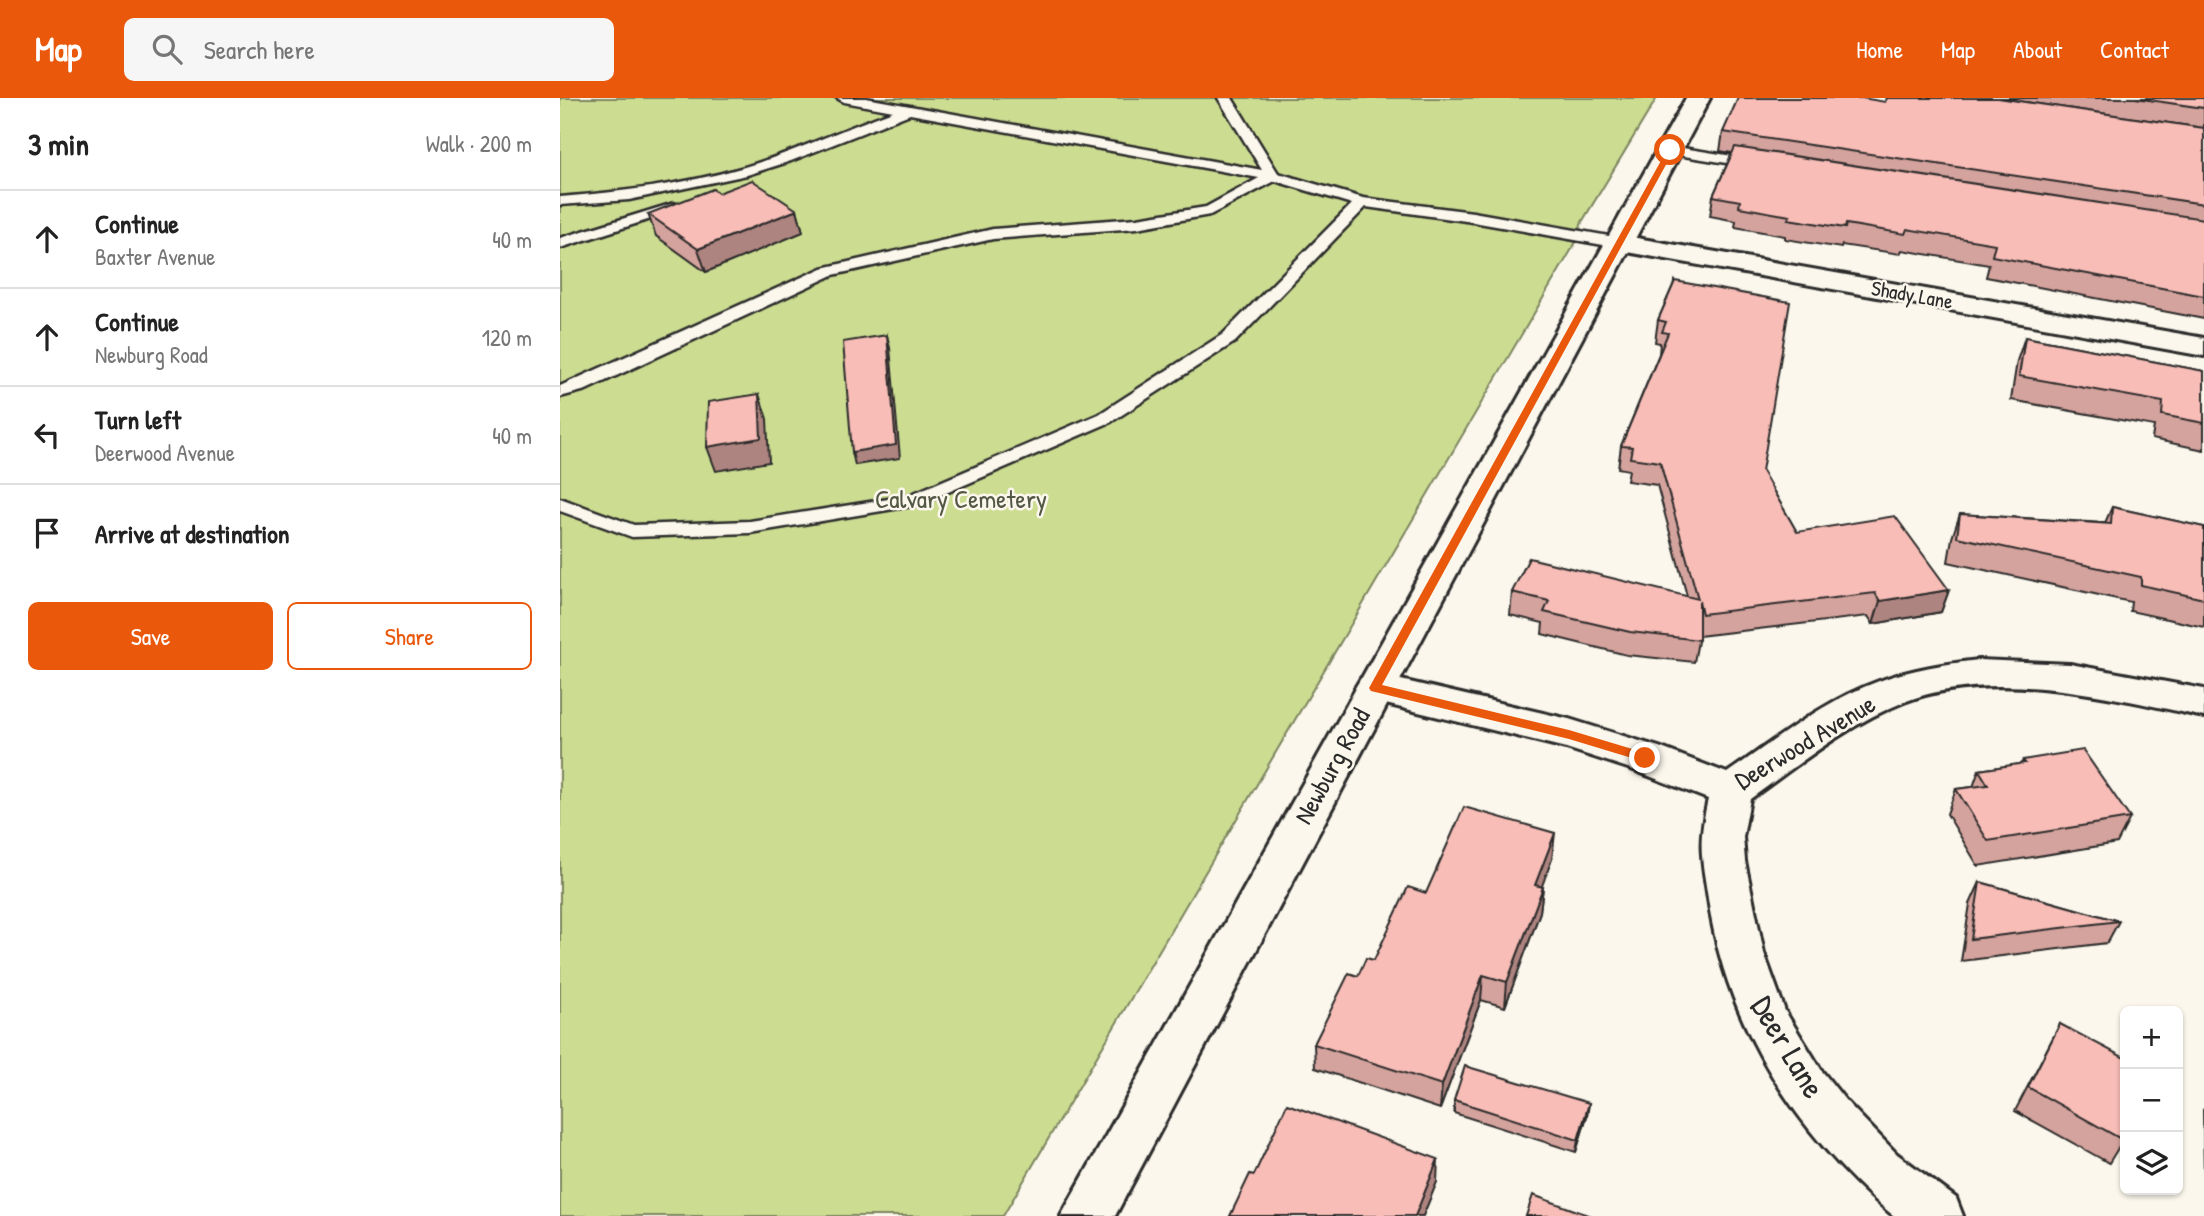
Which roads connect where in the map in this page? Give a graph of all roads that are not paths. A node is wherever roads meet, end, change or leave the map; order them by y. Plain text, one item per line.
1 (844, 98) edge
2 (1225, 98) edge
3 (1698, 98) edge
4 (910, 104) edge
5 (1670, 150) junction
6 (1772, 166) edge
7 (742, 173) junction
8 (1273, 176) junction
9 (560, 201) edge
10 (1362, 202) junction
11 (560, 243) edge
12 (1620, 243) junction
13 (2204, 347) edge
14 (560, 392) edge
15 (560, 504) edge
16 (1375, 688) junction
17 (2204, 703) edge
18 (1731, 791) junction
19 (1087, 1216) edge
20 (1937, 1216) edge

1 - 4 lane
2 - 8 lane
3 - 5 street, Newburg Road
4 - 7 lane
4 - 8 lane
5 - 6 lane
5 - 12 street, Newburg Road
7 - 9 lane
7 - 11 lane
8 - 10 lane
8 - 14 lane
10 - 12 lane
10 - 15 lane
12 - 13 street, Shady Lane
12 - 16 street, Newburg Road
16 - 18 street, Deerwood Avenue
16 - 19 street, Newburg Road
17 - 18 street, Deerwood Avenue
18 - 20 street, Deer Lane

